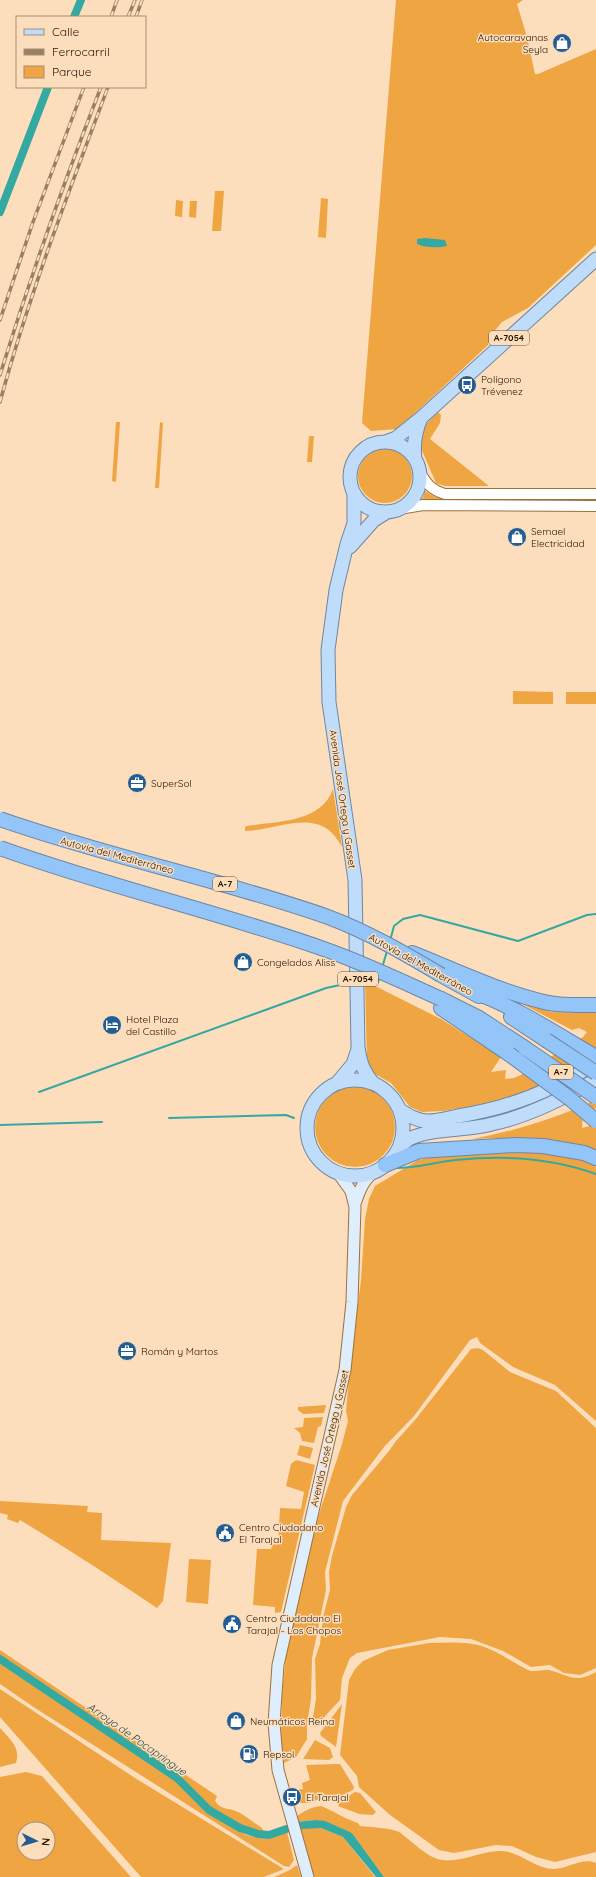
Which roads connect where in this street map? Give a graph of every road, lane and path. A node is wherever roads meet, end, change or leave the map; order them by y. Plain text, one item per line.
1 (596, 258) edge
2 (421, 418) junction
3 (385, 442) junction
4 (417, 465) junction
5 (354, 494) junction
6 (596, 494) edge
7 (596, 506) edge
8 (393, 510) junction
9 (345, 554) junction
10 (0, 819) edge
11 (0, 848) edge
12 (441, 970) junction
13 (441, 1004) junction
14 (596, 1005) edge
15 (553, 1038) junction
16 (358, 1047) junction
17 (596, 1057) edge
18 (596, 1063) edge
19 (596, 1073) edge
20 (596, 1080) edge
21 (338, 1082) junction
22 (373, 1083) junction
23 (596, 1097) edge
24 (400, 1110) junction
25 (596, 1120) edge
26 (398, 1148) junction
27 (596, 1158) edge
28 (380, 1168) junction
29 (338, 1173) junction
30 (354, 1207) junction
31 (308, 1877) edge

1 - 2 main road, A-7054
2 - 3 main road, A-7054
2 - 4 main road, A-7054
3 - 4 main road
3 - 5 main road, A-7054
4 - 6 street
4 - 8 main road, A-7054
5 - 8 main road
5 - 9 main road, Avenida José Ortega y Gasset / A-7054
7 - 8 street
8 - 9 main road, Avenida José Ortega y Gasset / A-7054
9 - 16 main road, Avenida José Ortega y Gasset / A-7054
10 - 12 highway, Autovía del Mediterráneo / A-7, bridge
11 - 13 highway, bridge
12 - 14 highway
12 - 15 highway, Autovía del Mediterráneo / A-7
13 - 23 highway, Autovía del Mediterráneo / A-7, bridge
13 - 25 highway, bridge
15 - 17 highway
15 - 19 highway, Autovía del Mediterráneo / A-7, bridge
16 - 21 main road, Avenida José Ortega y Gasset / A-7054
16 - 22 main road, Avenida José Ortega y Gasset / A-7054
18 - 24 main road
20 - 26 main road
21 - 22 main road
21 - 29 main road
22 - 24 main road
24 - 26 main road
26 - 28 main road
27 - 28 highway
28 - 29 main road
28 - 30 main road, Avenida José Ortega y Gasset
29 - 30 main road, Avenida José Ortega y Gasset
30 - 31 main road, Avenida José Ortega y Gasset

